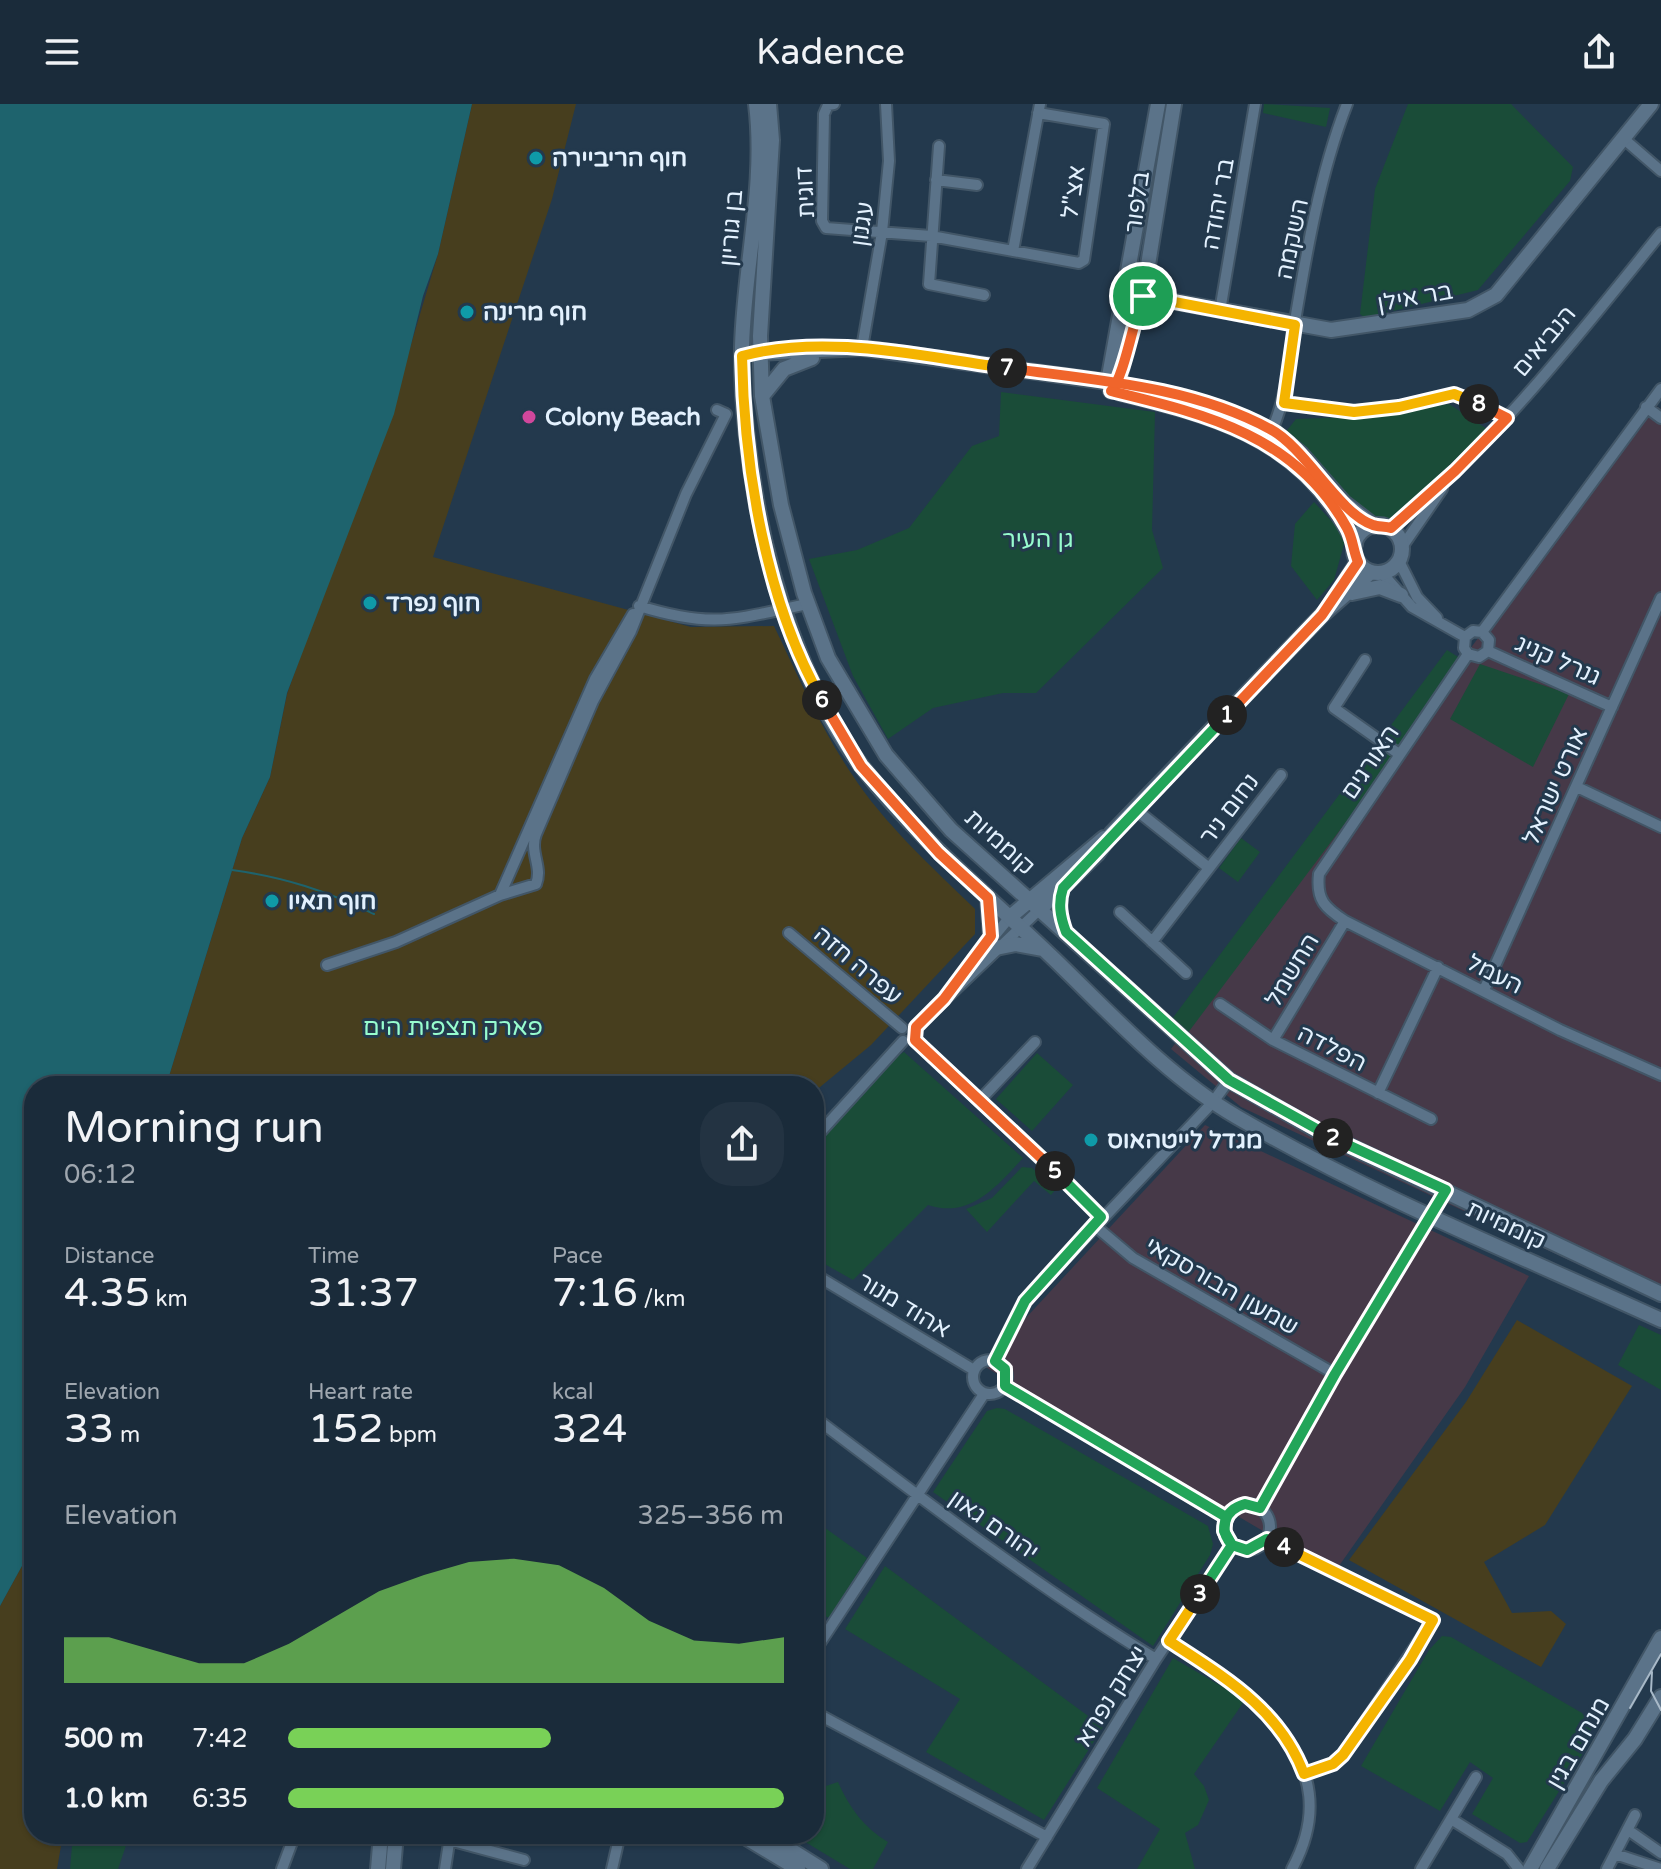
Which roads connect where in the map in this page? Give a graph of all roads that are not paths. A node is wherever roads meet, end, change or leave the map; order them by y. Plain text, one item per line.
1 (756, 104) edge
2 (769, 104) edge
3 (834, 104) edge
4 (886, 104) edge
5 (1158, 104) edge
6 (1174, 104) edge
7 (1255, 104) edge
8 (1347, 104) edge
9 (1651, 104) edge
10 (1039, 108) edge
11 (1624, 139) junction
12 (939, 146) dead end
13 (1661, 171) edge
14 (936, 180) junction
15 (977, 185) dead end
16 (882, 232) junction
17 (1661, 233) edge
18 (931, 236) junction
19 (1013, 251) junction
20 (762, 291) junction
21 (984, 295) dead end
22 (1143, 296) junction
23 (1220, 311) junction
24 (1295, 325) junction
25 (862, 348) junction
26 (817, 353) junction
27 (761, 355) junction
28 (742, 356) junction
29 (1118, 361) junction
30 (1085, 379) junction
31 (1112, 386) junction
32 (1145, 389) junction
33 (1661, 389) edge
34 (762, 396) junction
35 (1284, 403) junction
36 (1646, 407) junction
37 (717, 410) dead end
38 (1507, 418) junction
39 (1661, 418) edge
40 (1272, 430) junction
41 (1455, 471) junction
42 (1374, 526) junction
43 (1391, 528) junction
44 (1355, 544) junction
45 (1401, 554) junction
46 (1358, 562) junction
47 (1376, 573) junction
48 (1348, 594) junction
49 (1401, 595) junction
50 (1661, 598) edge
51 (808, 604) junction
52 (639, 606) junction
53 (783, 610) junction
54 (1322, 615) junction
55 (1444, 625) junction
56 (1482, 632) junction
57 (1465, 637) junction
58 (1488, 651) junction
59 (1468, 654) junction
60 (1365, 660) dead end
61 (1612, 707) junction
62 (1399, 754) junction
63 (1281, 775) dead end
64 (1577, 787) junction
65 (1135, 809) junction
66 (1661, 827) edge
67 (512, 867) junction
68 (1209, 868) junction
69 (1010, 882) junction
70 (1057, 885) junction
71 (527, 889) junction
72 (500, 895) junction
73 (1319, 897) joint
74 (988, 898) junction
75 (1035, 904) junction
76 (1120, 912) dead end
77 (1345, 921) junction
78 (1016, 922) junction
79 (1066, 932) junction
80 (789, 933) dead end
81 (993, 942) junction
82 (1152, 942) junction
83 (1045, 950) junction
84 (327, 965) dead end
85 (1438, 967) junction
86 (1186, 973) dead end
87 (1484, 990) junction
88 (1220, 1004) dead end
89 (916, 1027) junction
90 (902, 1028) junction
91 (915, 1040) junction
92 (1273, 1040) junction
93 (903, 1041) junction
94 (1035, 1042) dead end
95 (1661, 1075) edge
96 (1229, 1080) junction
97 (1378, 1093) junction
98 (980, 1100) junction
99 (1213, 1102) junction
100 (1431, 1119) dead end
101 (824, 1128) edge
102 (1446, 1190) junction
103 (1432, 1215) junction
104 (1098, 1221) junction
105 (824, 1280) edge
106 (1661, 1294) edge
107 (1661, 1320) edge
108 (995, 1361) junction
109 (974, 1370) junction
110 (1335, 1374) junction
111 (1005, 1386) junction
112 (984, 1394) junction
113 (824, 1425) edge
114 (918, 1496) junction
115 (1260, 1508) junction
116 (1226, 1517) junction
117 (1267, 1539) junction
118 (1232, 1545) junction
119 (824, 1637) edge
120 (1661, 1638) edge
121 (1169, 1641) junction
122 (1156, 1659) junction
123 (1661, 1697) edge
124 (824, 1717) edge
125 (1304, 1774) junction
126 (1476, 1777) dead end
127 (1635, 1815) dead end
128 (1451, 1819) junction
129 (1628, 1830) junction
130 (1047, 1837) junction
131 (291, 1844) edge
132 (380, 1844) edge
133 (395, 1844) edge
134 (449, 1844) edge
135 (473, 1844) edge
136 (618, 1844) edge
137 (757, 1844) edge
138 (781, 1844) edge
139 (1540, 1853) junction
140 (1661, 1853) edge
141 (1507, 1854) junction
142 (1615, 1854) junction
143 (524, 1860) dead end
144 (282, 1869) edge
145 (378, 1869) edge
146 (393, 1869) edge
147 (445, 1869) edge
148 (612, 1869) edge
149 (798, 1869) edge
150 (821, 1869) edge
151 (1027, 1869) edge
152 (1292, 1869) edge
153 (1421, 1869) edge
154 (1519, 1869) edge
155 (1530, 1869) edge
156 (1547, 1869) edge
157 (1607, 1869) edge
158 (1661, 1869) edge

1 - 28 street, בן גוריון
2 - 20 street, בן גוריון
3 - 16 street, דוגית
4 - 16 street, עגנון
5 - 29 street, בלפור
6 - 22 street, בלפור
7 - 23 street, בר יהודה
8 - 24 street, השקמה
9 - 11 street, בר אילן
10 - 19 street
10 - 19 street, אצ"ל
11 - 13 street
11 - 24 street, בר אילן
12 - 14 street
14 - 15 street
14 - 18 street
16 - 18 street
16 - 25 street, עגנון
17 - 38 street, הנביאים
18 - 19 street
18 - 21 street
20 - 26 street
20 - 27 street, בן גוריון
22 - 23 street, בר אילן
22 - 29 street, בלפור
23 - 24 street, בר אילן
24 - 35 street, השקמה
25 - 26 street
25 - 30 street
26 - 27 street
26 - 31 street
26 - 34 street
27 - 28 street
27 - 34 street, קוממיות
28 - 53 street, קוממיות
29 - 30 street
29 - 31 street, בלפור
29 - 32 street
30 - 31 street
31 - 32 street
31 - 44 street
32 - 40 street
33 - 36 street
34 - 51 street, קוממיות
35 - 38 street
35 - 40 street, השקמה
36 - 39 street
36 - 56 street
37 - 52 street
38 - 41 street, הנביאים
40 - 42 street
41 - 43 street, הנביאים
41 - 45 street, הנביאים
42 - 43 street
42 - 44 street
43 - 45 street
44 - 46 street
45 - 47 street
45 - 55 street
46 - 47 street
46 - 54 street
47 - 48 street
47 - 49 street
48 - 49 street
48 - 54 street
49 - 55 street
50 - 61 street, אורט ישראל
51 - 53 street
51 - 69 street, קוממיות
52 - 53 street
52 - 67 street
52 - 71 street
53 - 74 street, קוממיות
54 - 65 street
55 - 57 street
56 - 57 street
56 - 58 street
57 - 59 street
58 - 59 street
58 - 61 street, גנרל קניג
59 - 62 street, האורגים
60 - 62 street
61 - 64 street, אורט ישראל
62 - 73 street, האורגים
63 - 68 street, נחום ניר
64 - 66 street
64 - 87 street, אורט ישראל
65 - 68 street, נחום ניר
65 - 70 street
67 - 71 street
67 - 72 street
68 - 82 street, נחום ניר
69 - 70 street
69 - 75 street, קוממיות
70 - 75 street
70 - 79 street
71 - 72 street
72 - 84 street
73 - 77 street, העמל
74 - 78 street, קוממיות
74 - 81 street
75 - 78 street
75 - 79 street, קוממיות
76 - 82 street
77 - 85 street, העמל
77 - 92 street, החשמל
78 - 81 street
78 - 83 street, קוממיות
79 - 96 street, קוממיות
80 - 90 street, עפרה חזה
81 - 83 street
81 - 89 street
82 - 86 street
83 - 99 street, קוממיות
85 - 87 street, העמל
85 - 97 street
87 - 95 street, העמל
88 - 92 street, הפלדה
89 - 90 street
89 - 91 street
90 - 93 street
91 - 93 street
91 - 98 street, שמעון הבורסקאי
92 - 97 street, הפלדה
93 - 101 street
94 - 98 street
96 - 99 street
96 - 102 street, קוממיות
97 - 100 street, הפלדה
98 - 104 street, שמעון הבורסקאי
99 - 103 street, קוממיות
99 - 104 street
102 - 103 street
102 - 106 street, קוממיות
103 - 107 street, קוממיות
103 - 110 street
104 - 108 street
104 - 110 street, שמעון הבורסקאי
105 - 109 street, אהוד מנור
108 - 109 street
108 - 111 street
109 - 112 street
110 - 115 street
111 - 112 street
111 - 116 street
112 - 114 street
113 - 114 street, יהורם גאון
114 - 119 street
114 - 122 street, יהורם גאון
115 - 116 street
115 - 117 street
116 - 118 street
117 - 118 street
117 - 125 street
118 - 121 street, יצחק נפחא
120 - 139 street, מנחם בגין
121 - 122 street, יצחק נפחא
121 - 125 street
122 - 130 street, יצחק נפחא
123 - 156 street, מנחם בגין
124 - 130 street
125 - 152 street
126 - 128 street
127 - 129 street
128 - 141 street
128 - 153 street
129 - 140 street
129 - 142 street
130 - 151 street, יצחק נפחא
131 - 144 street
132 - 145 street
133 - 146 street
134 - 147 street
135 - 143 street
136 - 148 street
137 - 149 street
138 - 150 street
139 - 141 street
139 - 155 street, מנחם בגין
141 - 154 street
142 - 157 street
142 - 158 street

